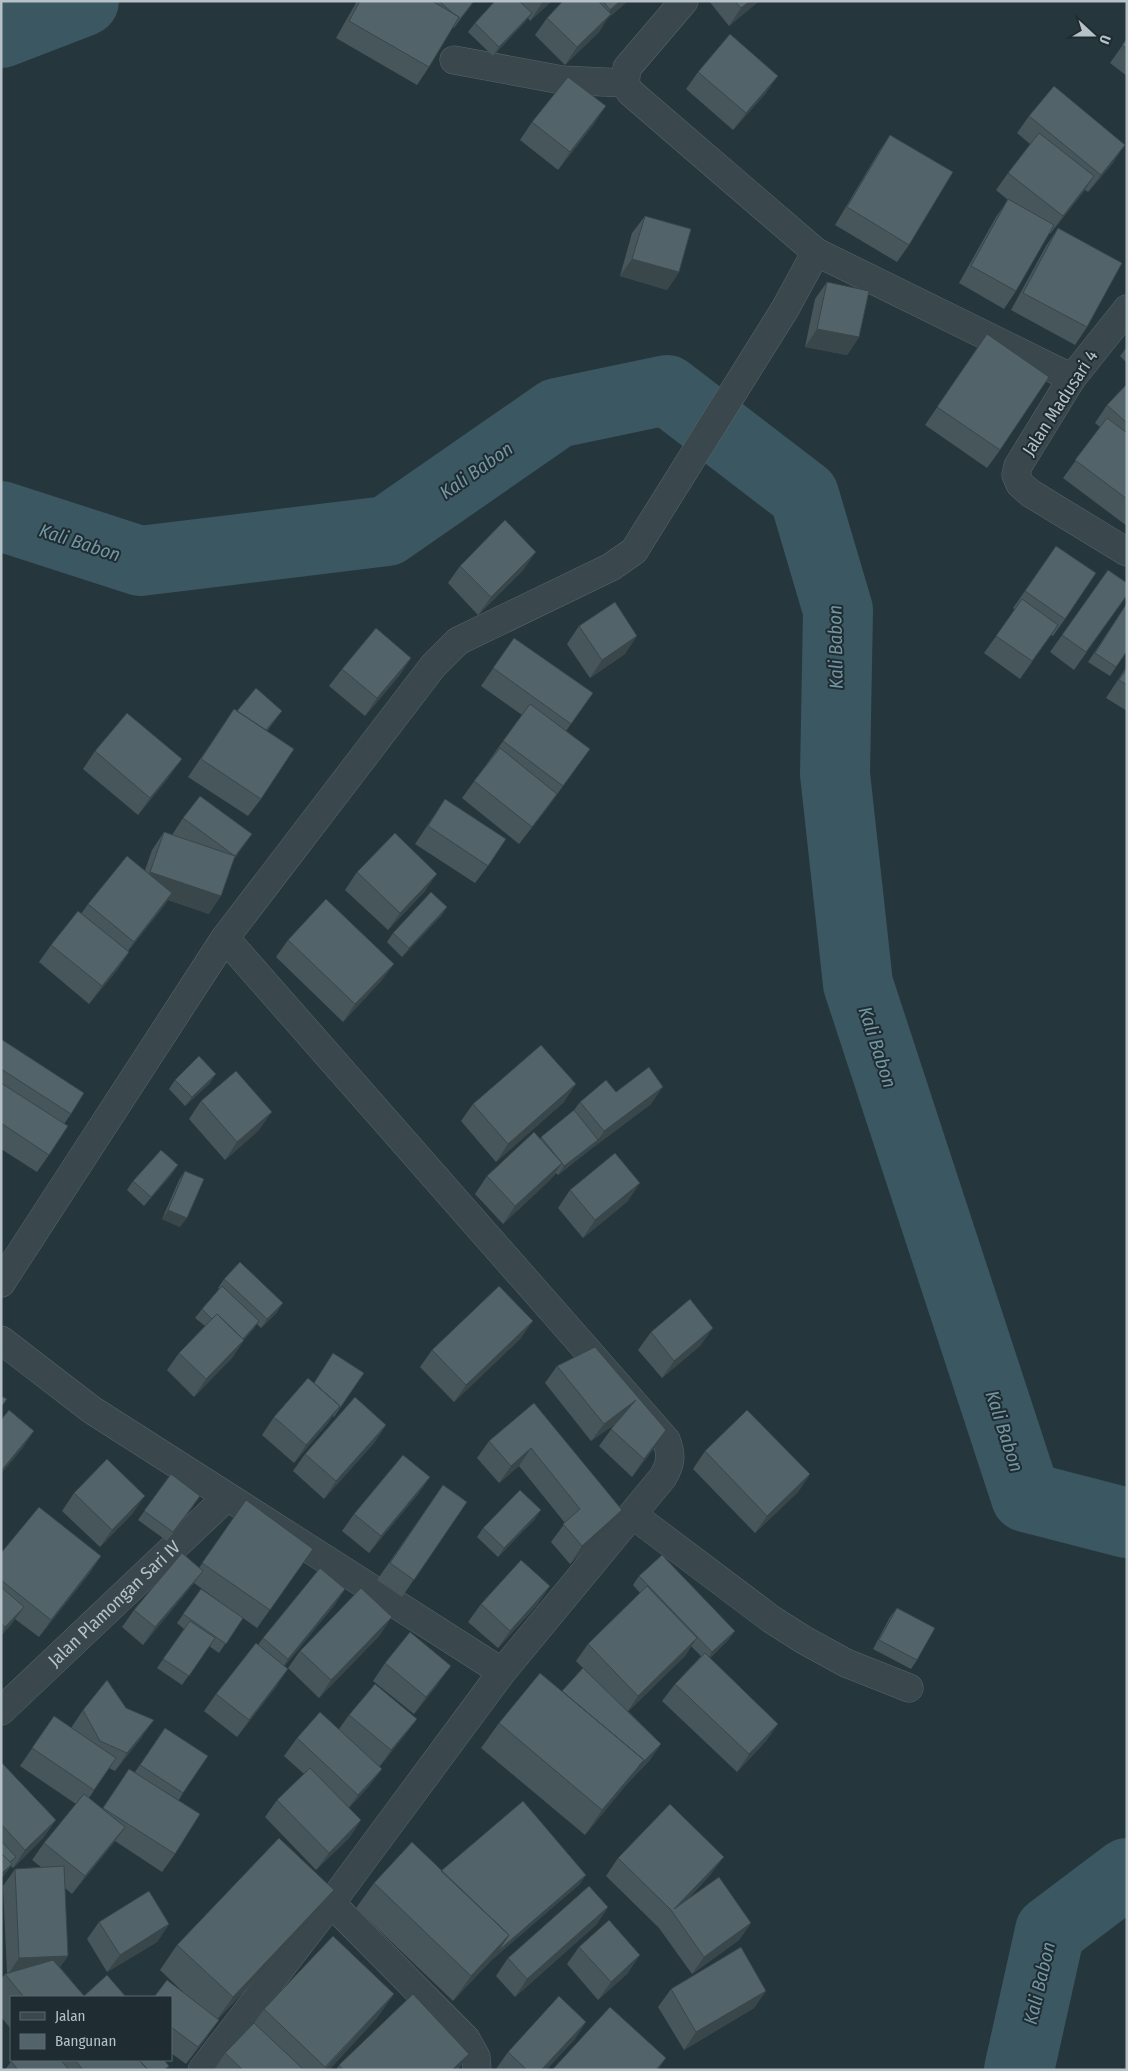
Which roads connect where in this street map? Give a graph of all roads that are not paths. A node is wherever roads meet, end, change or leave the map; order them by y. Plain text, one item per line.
1 (684, 1) edge
2 (454, 60) dead end
3 (625, 82) junction
4 (816, 252) junction
5 (1127, 309) edge
6 (1072, 378) junction
7 (1127, 552) edge
8 (225, 938) junction
9 (1, 1282) edge
10 (1, 1340) edge
11 (227, 1497) junction
12 (633, 1515) junction
13 (502, 1672) junction
14 (909, 1688) dead end
15 (1, 1711) edge
16 (331, 1903) junction
17 (202, 2070) edge
18 (477, 2070) edge

1 - 3 street
2 - 3 street
3 - 4 street
4 - 6 street
4 - 8 street
5 - 6 street, Jalan Madusari 4
6 - 7 street, Jalan Madusari 4
8 - 9 street
8 - 12 street
10 - 11 street
11 - 13 street
11 - 15 street, Jalan Plamongan Sari IV
12 - 13 street
12 - 14 street
13 - 16 street
16 - 17 street
16 - 18 street

